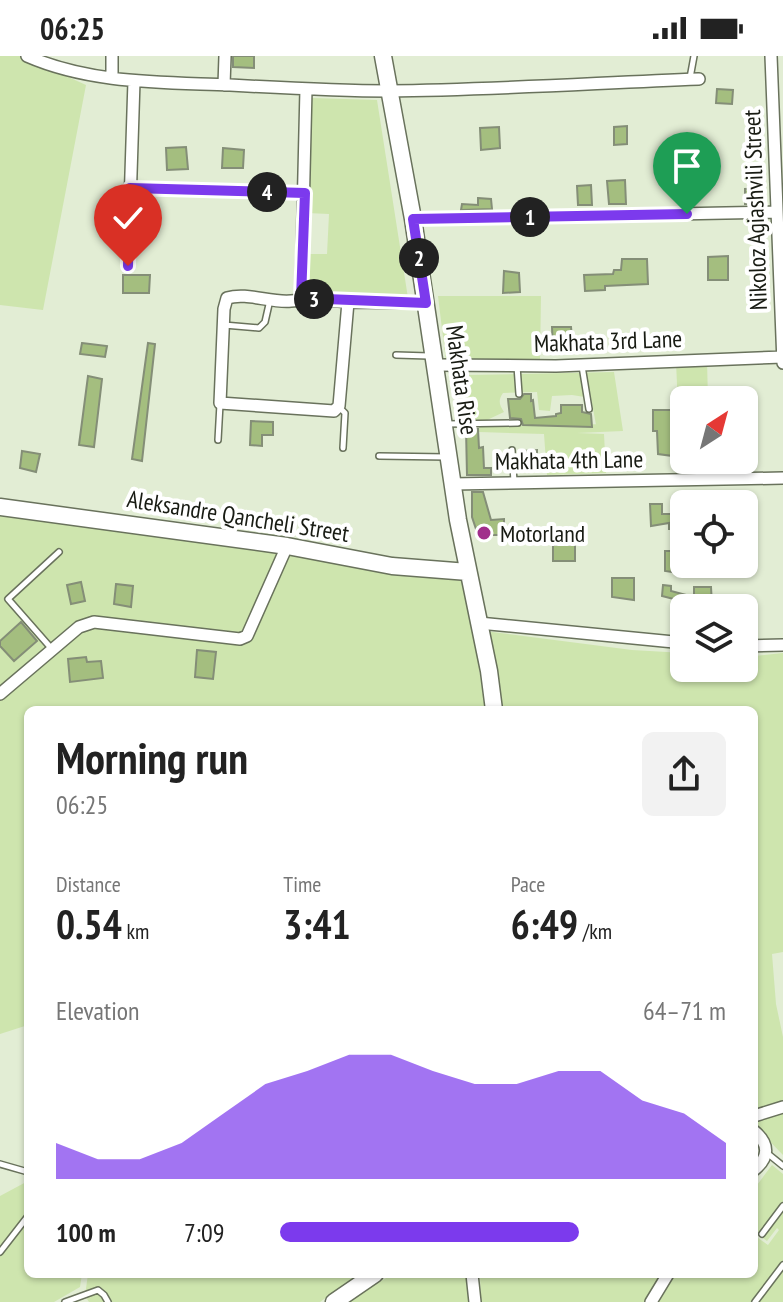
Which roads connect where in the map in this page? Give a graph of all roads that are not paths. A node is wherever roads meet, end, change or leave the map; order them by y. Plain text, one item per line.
1 (27, 56) edge
2 (112, 56) edge
3 (225, 56) edge
4 (383, 56) edge
5 (694, 56) edge
6 (771, 56) edge
7 (112, 78) junction
8 (694, 79) joint
9 (134, 81) junction
10 (224, 85) junction
11 (306, 89) junction
12 (388, 91) junction
13 (779, 127) edge
14 (130, 188) junction
15 (779, 192) edge
16 (305, 193) junction
17 (776, 212) junction
18 (413, 219) junction
19 (128, 266) dead end
20 (301, 298) junction
21 (270, 299) junction
22 (348, 302) junction
23 (426, 303) junction
24 (781, 304) edge
25 (223, 325) junction
26 (396, 355) dead end
27 (783, 357) edge
28 (435, 360) junction
29 (579, 362) junction
30 (783, 363) edge
31 (517, 365) junction
32 (519, 394) dead end
33 (220, 403) junction
34 (339, 406) junction
35 (589, 409) dead end
36 (518, 423) dead end
37 (443, 425) junction
38 (218, 440) dead end
39 (343, 448) dead end
40 (512, 450) dead end
41 (379, 456) dead end
42 (448, 457) junction
43 (783, 478) edge
44 (514, 483) junction
45 (452, 484) junction
46 (0, 507) edge
47 (287, 546) junction
48 (59, 552) dead end
49 (468, 572) junction
50 (479, 623) junction
51 (670, 642) edge
52 (783, 645) edge
53 (758, 646) edge
54 (52, 649) junction
55 (0, 694) edge
56 (493, 706) edge
57 (783, 1107) edge
58 (758, 1115) edge
59 (758, 1136) edge
60 (767, 1153) junction
61 (0, 1164) edge
62 (758, 1166) edge
63 (783, 1166) edge
64 (24, 1171) edge
65 (783, 1206) edge
66 (24, 1221) edge
67 (762, 1234) dead end
68 (0, 1252) edge
69 (783, 1265) edge
70 (369, 1278) edge
71 (472, 1278) edge
72 (666, 1278) edge
73 (65, 1302) edge
74 (108, 1302) edge
75 (334, 1302) edge
76 (475, 1302) edge
77 (651, 1302) edge
78 (755, 1302) edge

1 - 7 street
2 - 7 street
3 - 10 street
4 - 12 main road, Makhata Rise
5 - 8 lane
6 - 13 street, Nikoloz Agiashvili Street
7 - 9 street
8 - 12 street
9 - 10 street
9 - 14 street
10 - 11 street
11 - 12 street
11 - 16 street
12 - 18 main road, Makhata Rise
13 - 15 street, Nikoloz Agiashvili Street
14 - 16 street
14 - 19 street
15 - 17 street, Nikoloz Agiashvili Street
16 - 20 street
17 - 18 street
17 - 24 street, Nikoloz Agiashvili Street
18 - 23 main road, Makhata Rise
20 - 21 street
20 - 22 street
21 - 25 lane
21 - 25 street
22 - 23 street
22 - 34 street
23 - 28 main road, Makhata Rise
24 - 27 street, Nikoloz Agiashvili Street
25 - 33 street
26 - 28 lane
27 - 29 street, Makhata 3rd Lane
27 - 30 street, Nikoloz Agiashvili Street
28 - 31 street, Makhata 3rd Lane
28 - 37 main road, Makhata Rise
29 - 31 street, Makhata 3rd Lane
29 - 35 lane
31 - 32 lane
33 - 34 street
33 - 38 lane
34 - 39 lane
36 - 37 lane
37 - 42 main road, Makhata Rise
40 - 44 lane
41 - 42 lane
42 - 45 main road, Makhata Rise
43 - 44 street, Makhata 4th Lane
44 - 45 street, Makhata 4th Lane
45 - 49 main road, Makhata Rise
46 - 47 main road, Aleksandre Qancheli Street
47 - 49 main road, Aleksandre Qancheli Street
47 - 54 street
48 - 54 lane
49 - 50 main road, Makhata Rise
50 - 51 street
50 - 56 main road, Makhata Rise
52 - 53 street
54 - 55 street
57 - 58 street
59 - 60 street
60 - 62 street
60 - 63 lane
61 - 64 lane
65 - 67 lane
66 - 68 lane
69 - 78 lane
70 - 75 main road
71 - 76 street
72 - 77 street
73 - 74 lane

